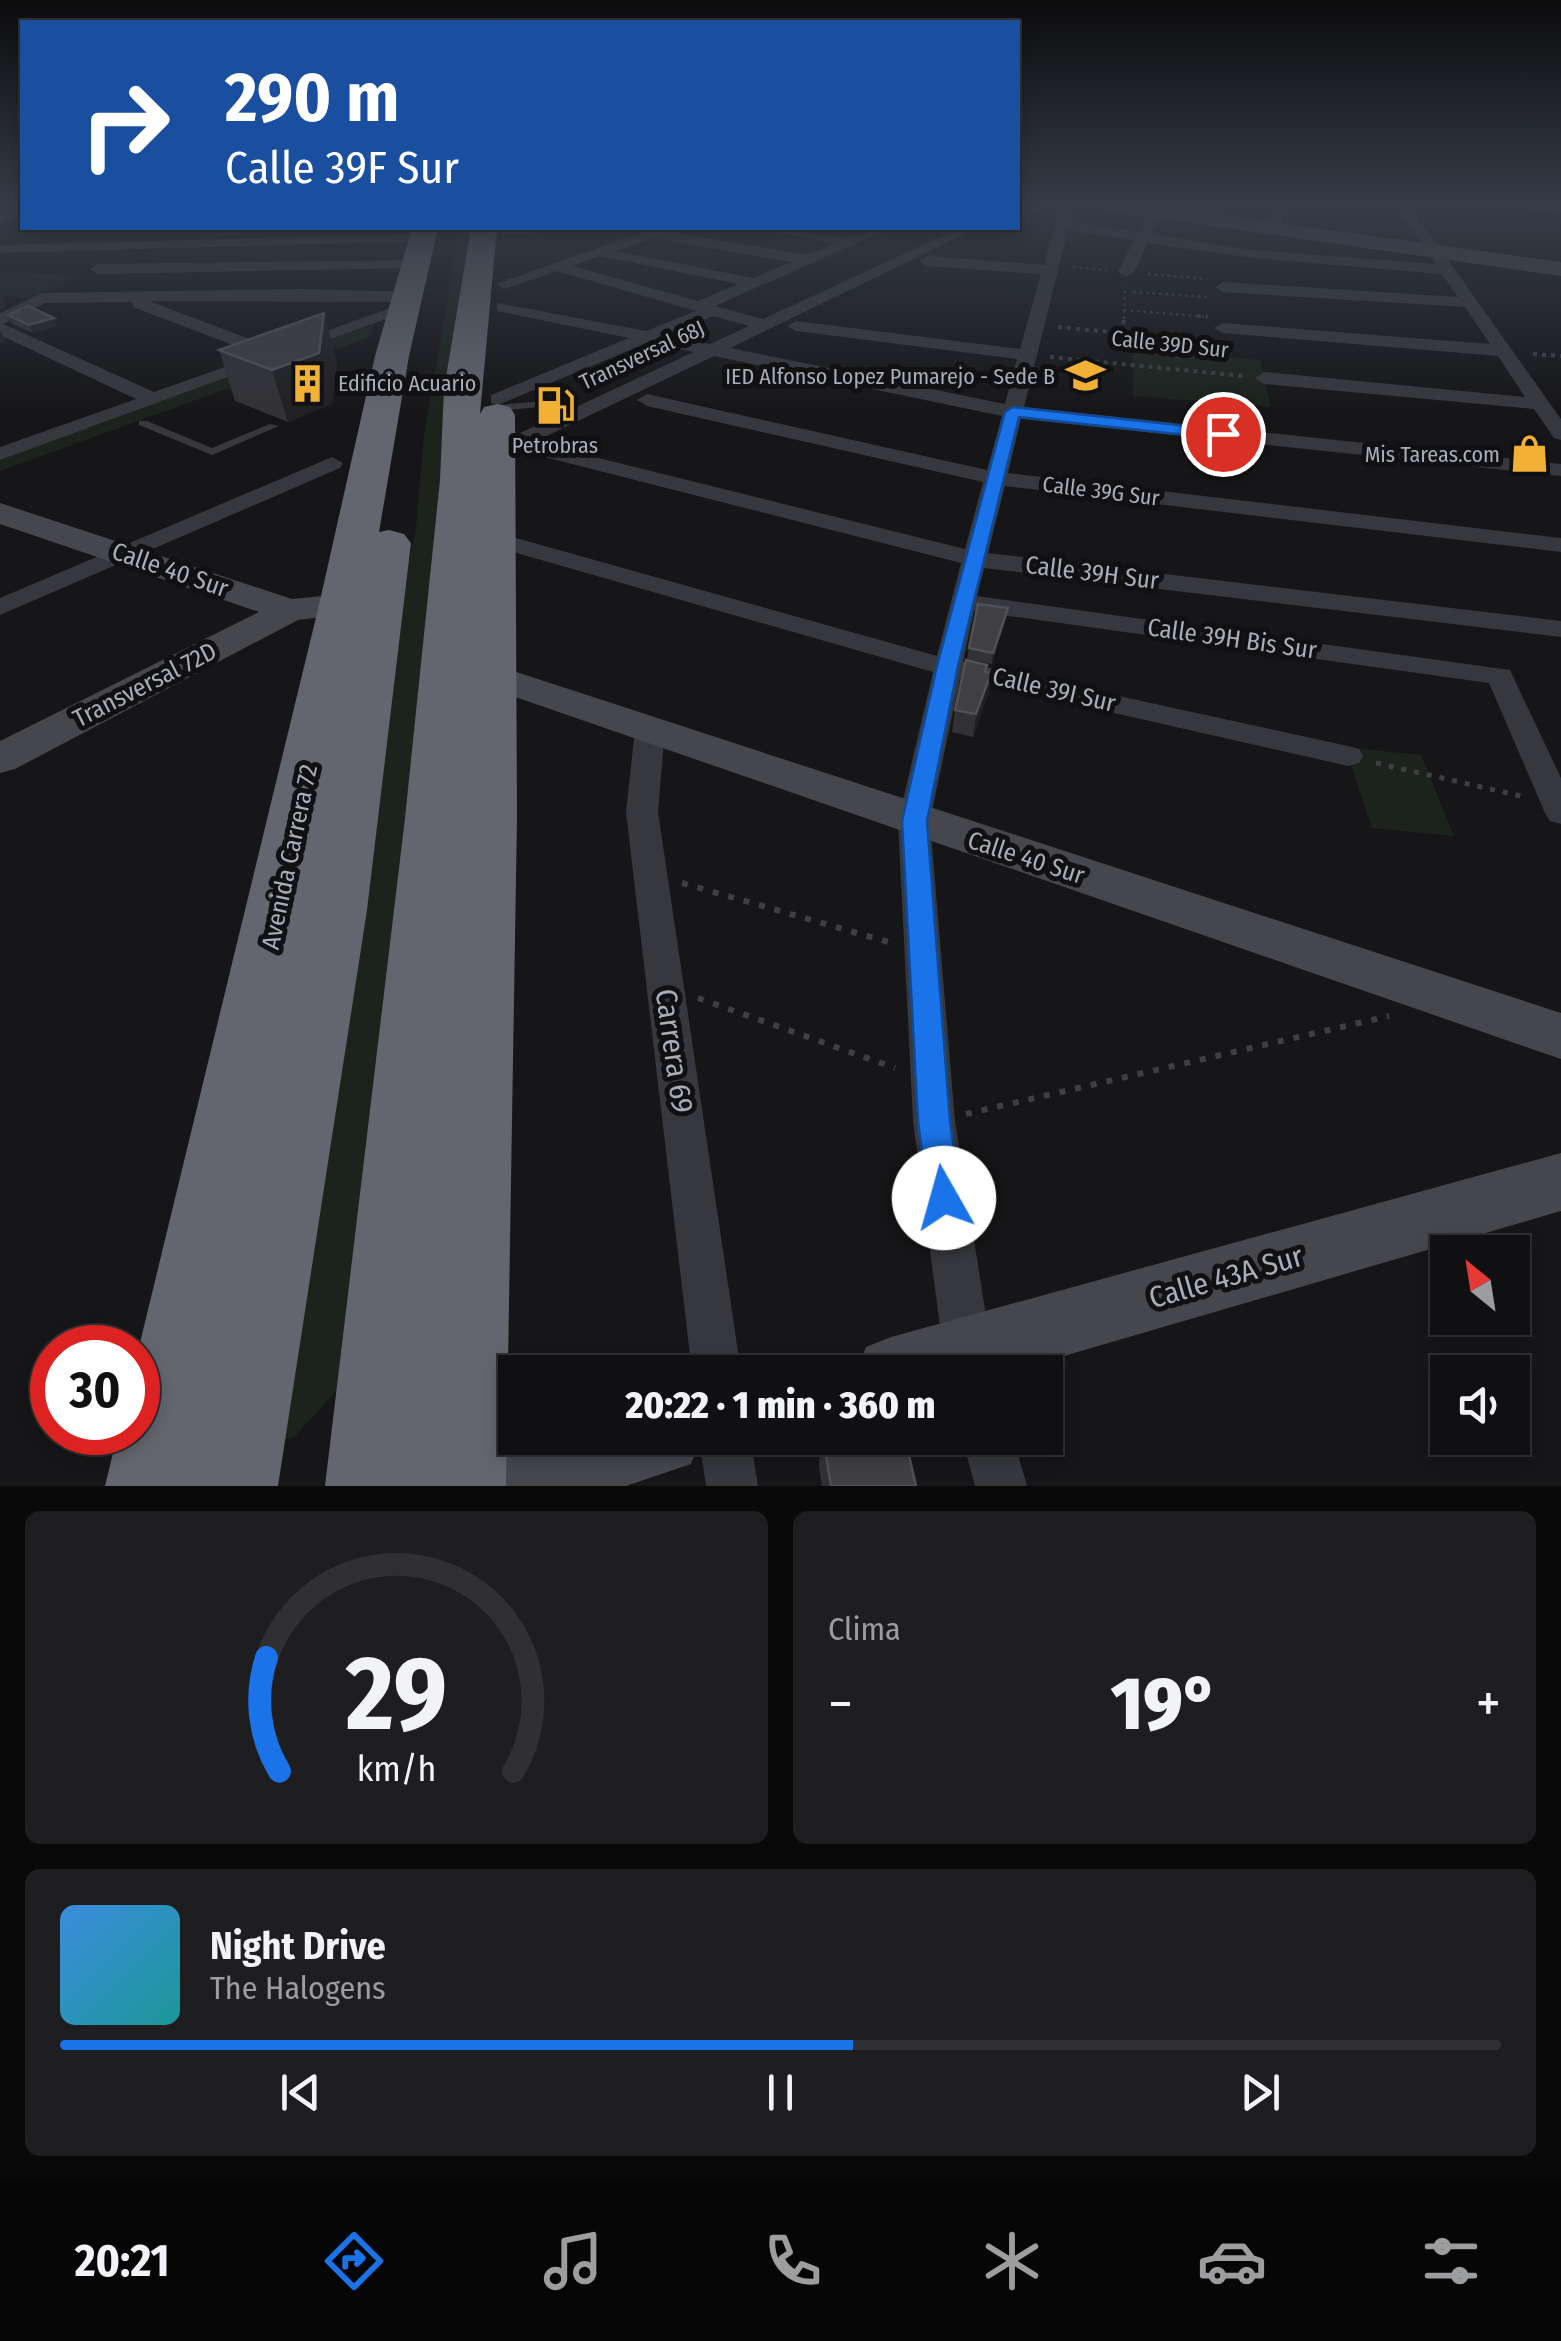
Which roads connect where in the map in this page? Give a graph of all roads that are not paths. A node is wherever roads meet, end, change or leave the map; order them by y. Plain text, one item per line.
1 (88, 274) edge
2 (368, 274) edge
3 (411, 274) edge
4 (445, 274) edge
5 (449, 274) edge
6 (459, 274) edge
7 (478, 274) edge
8 (544, 274) edge
9 (586, 274) edge
10 (711, 274) edge
11 (775, 274) edge
12 (871, 274) edge
13 (900, 274) edge
14 (1048, 274) edge
15 (1451, 274) edge
16 (755, 283) junction
17 (1216, 292) road end
18 (123, 296) junction
19 (0, 298) edge
20 (37, 301) junction
21 (1472, 303) junction
22 (503, 304) junction
23 (706, 308) junction
24 (0, 320) edge
25 (1223, 323) road end
26 (765, 324) junction
27 (796, 326) junction
28 (0, 329) edge
29 (651, 335) junction
30 (468, 348) junction
31 (715, 348) junction
32 (342, 351) dead end
33 (1505, 351) junction
34 (739, 354) junction
35 (275, 355) junction
36 (1028, 355) junction
37 (1264, 378) road end
38 (153, 399) junction
39 (519, 400) junction
40 (647, 400) junction
41 (1218, 403) dead end
42 (1541, 404) junction
43 (1013, 412) junction
44 (143, 424) junction
45 (274, 426) dead end
46 (0, 427) edge
47 (1223, 434) junction
48 (1561, 434) edge
49 (29, 443) junction
50 (506, 448) junction
51 (544, 452) junction
52 (0, 454) edge
53 (332, 463) dead end
54 (1561, 470) edge
55 (0, 475) edge
56 (995, 478) junction
57 (0, 513) edge
58 (498, 540) junction
59 (1561, 545) edge
60 (122, 554) junction
61 (974, 558) junction
62 (963, 602) junction
63 (0, 607) edge
64 (316, 608) junction
65 (1561, 629) edge
66 (947, 666) junction
67 (492, 676) junction
68 (650, 730) junction
69 (1348, 756) road end
70 (0, 759) edge
71 (1559, 809) edge
72 (436, 818) junction
73 (914, 821) junction
74 (335, 910) junction
75 (481, 1008) junction
76 (1561, 1036) edge
77 (239, 1096) junction
78 (1561, 1182) edge
79 (715, 1355) edge
80 (966, 1355) edge
81 (990, 1355) edge
82 (606, 1455) edge
83 (727, 1455) edge
84 (993, 1455) edge
85 (153, 1486) edge
86 (230, 1486) edge
87 (374, 1486) edge
88 (458, 1486) edge
89 (498, 1486) edge
90 (732, 1486) edge
91 (1002, 1486) edge

1 - 20 street
2 - 18 street
3 - 35 street
4 - 64 highway, Avenida Carrera 72
5 - 74 highway, Avenida Carrera 72
6 - 30 highway
7 - 22 highway
8 - 22 street
9 - 23 street
10 - 16 street
11 - 16 street
12 - 26 street, Transversal 68J
13 - 27 street, Transversal 68J
14 - 36 street
15 - 21 street
16 - 23 street
17 - 21 street
18 - 20 street
18 - 35 street
19 - 20 street
20 - 24 street
21 - 33 street
22 - 29 street
22 - 30 highway
22 - 39 highway
23 - 26 street
23 - 29 street
25 - 33 street
26 - 31 street, Transversal 68J
27 - 34 street, Transversal 68J
27 - 36 street
28 - 38 street
29 - 31 street
29 - 39 street
30 - 72 highway
31 - 34 street
31 - 50 street, Transversal 68J
32 - 44 street
33 - 42 street
34 - 40 street, Transversal 68J
34 - 43 street
35 - 38 street
36 - 43 street
37 - 42 street
38 - 49 street
39 - 50 highway
40 - 51 street, Transversal 68J
40 - 56 street, Calle 39G Sur
41 - 47 street
42 - 48 street
43 - 47 street
43 - 56 street
44 - 45 lane
44 - 55 street
46 - 49 street
47 - 54 street
49 - 52 street
50 - 51 street, Calle 39H Sur
50 - 58 highway
51 - 61 street, Calle 39H Sur
53 - 60 street
56 - 59 street, Calle 39G Sur
56 - 61 street
57 - 60 street, Calle 40 Sur
58 - 66 street, Calle 39I Sur
58 - 67 highway
60 - 63 street
60 - 64 street, Calle 40 Sur
61 - 62 street
61 - 65 street, Calle 39H Sur
62 - 66 street
62 - 71 street, Calle 39H Bis Sur
64 - 70 street, Transversal 72D
64 - 77 highway, Avenida Carrera 72
66 - 69 street, Calle 39I Sur
66 - 73 street
67 - 68 street, Calle 40 Sur
67 - 75 highway
68 - 73 street, Calle 40 Sur
68 - 79 street, Carrera 69
72 - 75 highway
72 - 87 highway
73 - 76 street, Calle 40 Sur
73 - 80 street
74 - 77 highway
74 - 86 highway, Avenida Carrera 72
75 - 88 highway
77 - 85 highway, Avenida Carrera 72
78 - 81 street, Calle 43A Sur
82 - 89 street
83 - 90 street
84 - 91 street

